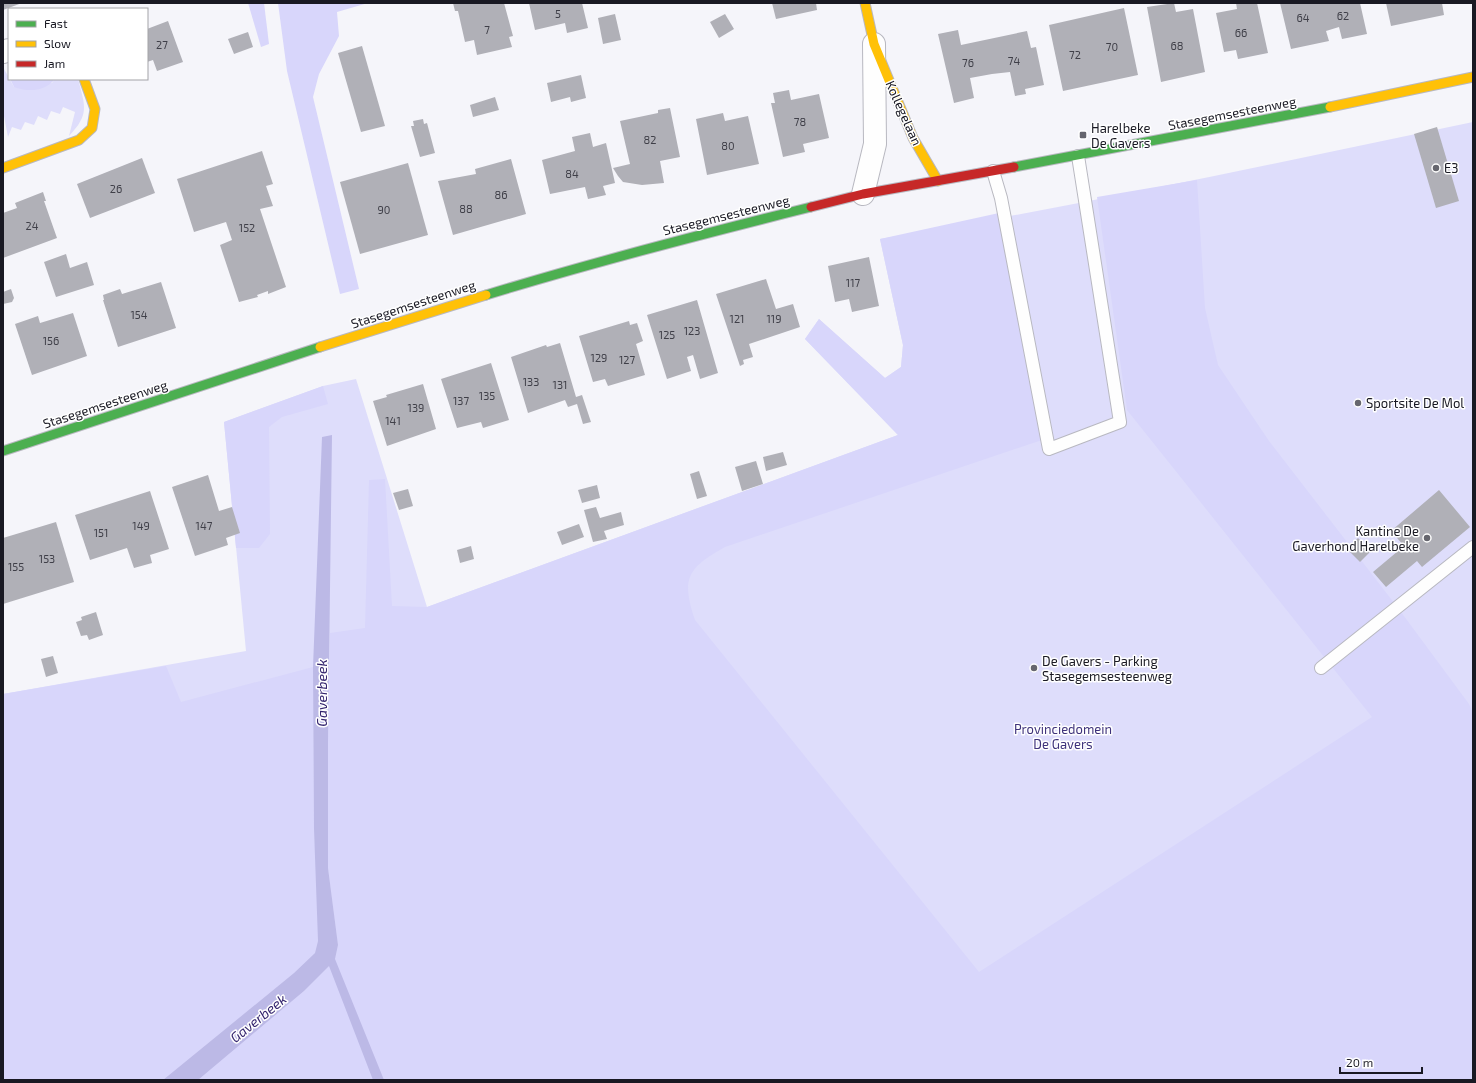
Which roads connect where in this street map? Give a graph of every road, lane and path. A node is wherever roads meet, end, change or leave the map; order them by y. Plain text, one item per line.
1 (865, 3) edge
2 (874, 44) junction
3 (1473, 77) edge
4 (84, 80) edge
5 (1078, 156) junction
6 (3, 168) edge
7 (993, 171) junction
8 (938, 181) junction
9 (863, 194) junction
10 (3, 451) edge
11 (1473, 547) edge
12 (1322, 668) dead end

1 - 2 street, Kollegelaan
2 - 8 street, Kollegelaan
2 - 9 street, Kollegelaan
3 - 5 street, Stasegemsesteenweg
4 - 6 street
5 - 7 street, Stasegemsesteenweg
5 - 7 lane
7 - 8 street, Stasegemsesteenweg
8 - 9 street, Stasegemsesteenweg
9 - 10 street, Stasegemsesteenweg
11 - 12 lane

